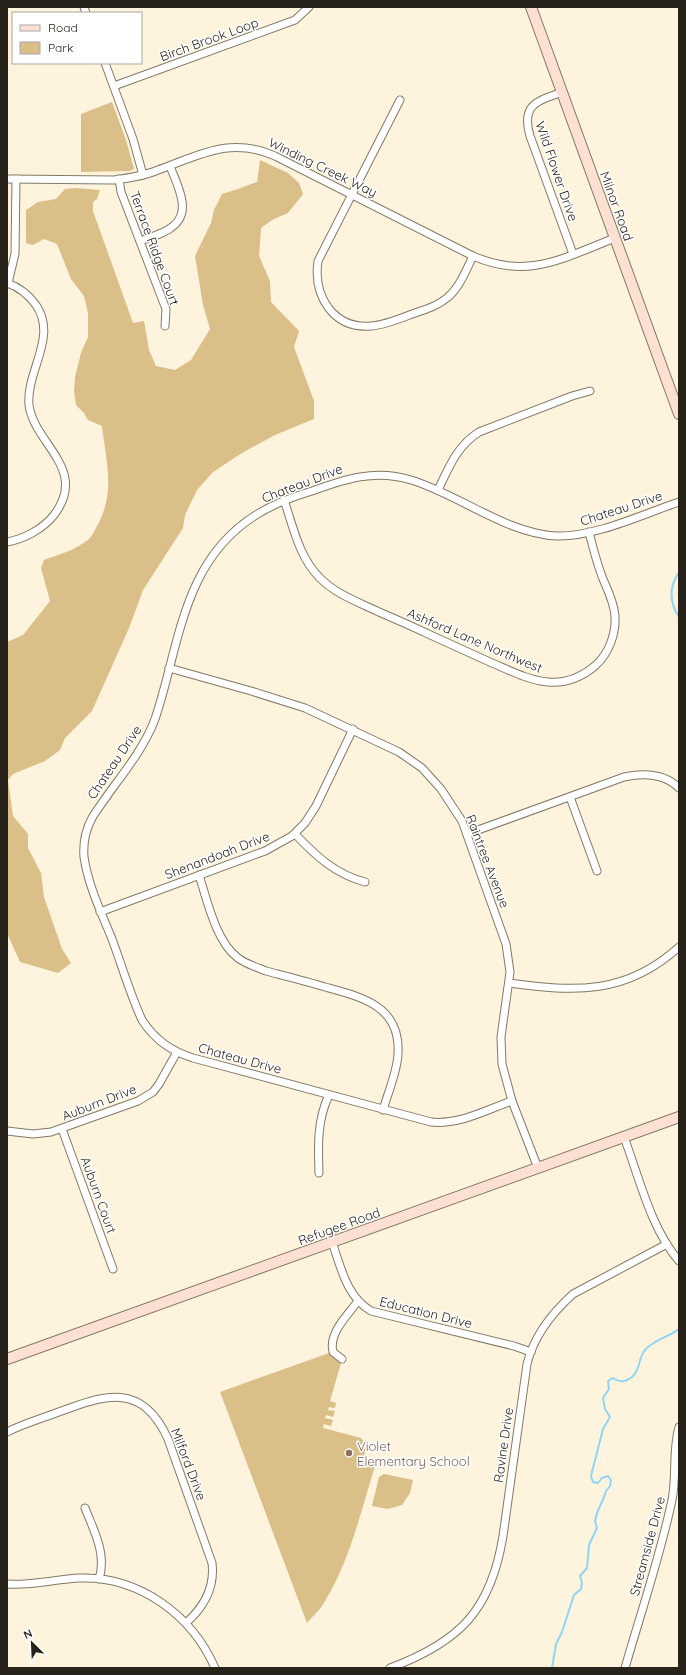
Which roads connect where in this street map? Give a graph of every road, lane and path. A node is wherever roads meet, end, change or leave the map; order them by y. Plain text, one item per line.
1 (309, 7) edge
2 (531, 7) edge
3 (105, 64) edge
4 (114, 86) junction
5 (562, 92) junction
6 (400, 100) dead end
7 (170, 166) junction
8 (143, 175) junction
9 (7, 179) edge
10 (16, 179) junction
11 (119, 179) junction
12 (351, 194) junction
13 (615, 238) junction
14 (140, 241) junction
15 (573, 254) junction
16 (473, 256) junction
17 (8, 283) edge
18 (165, 326) dead end
19 (590, 391) dead end
20 (679, 414) edge
21 (438, 490) junction
22 (284, 500) junction
23 (679, 502) edge
24 (589, 532) junction
25 (7, 542) edge
26 (169, 668) junction
27 (352, 729) junction
28 (679, 788) edge
29 (570, 796) junction
30 (295, 834) junction
31 (467, 834) junction
32 (597, 871) dead end
33 (198, 875) junction
34 (365, 882) dead end
35 (100, 912) junction
36 (679, 947) edge
37 (509, 983) junction
38 (177, 1052) junction
39 (329, 1095) junction
40 (512, 1101) junction
41 (383, 1110) junction
42 (679, 1117) edge
43 (62, 1129) junction
44 (7, 1131) edge
45 (624, 1137) junction
46 (538, 1168) junction
47 (319, 1173) dead end
48 (332, 1242) junction
49 (667, 1244) junction
50 (679, 1261) edge
51 (113, 1269) dead end
52 (358, 1301) junction
53 (530, 1352) junction
54 (7, 1359) edge
55 (342, 1359) dead end
56 (679, 1428) edge
57 (7, 1432) edge
58 (85, 1508) dead end
59 (99, 1579) junction
60 (7, 1584) edge
61 (186, 1622) junction
62 (215, 1668) edge
63 (390, 1668) edge
64 (625, 1668) edge

1 - 4 street, Birch Brook Loop
2 - 5 main road, Milnor Road
3 - 4 street
4 - 8 street
5 - 13 main road, Milnor Road
5 - 15 street, Wild Flower Drive
6 - 12 street
7 - 8 street, Winding Creek Way
7 - 12 street, Winding Creek Way
7 - 14 street
8 - 11 street, Winding Creek Way
9 - 10 street, Winding Creek Way
10 - 11 street, Winding Creek Way
10 - 17 street
11 - 14 street, Terrace Ridge Court
12 - 16 street, Winding Creek Way
12 - 16 street
13 - 15 street, Winding Creek Way
13 - 20 main road, Milnor Road
14 - 18 street, Terrace Ridge Court
15 - 16 street, Winding Creek Way
17 - 25 street
19 - 21 street
21 - 22 street, Chateau Drive
21 - 24 street, Chateau Drive
22 - 24 street, Ashford Lane Northwest
22 - 26 street, Chateau Drive
23 - 24 street, Chateau Drive
26 - 27 street, Raintree Avenue
26 - 35 street, Chateau Drive
27 - 30 street, Shenandoah Drive
27 - 31 street, Raintree Avenue
28 - 29 street
29 - 31 street
29 - 32 street
30 - 33 street, Shenandoah Drive
30 - 34 street
31 - 37 street, Raintree Avenue
33 - 35 street, Shenandoah Drive
33 - 41 street
35 - 38 street, Chateau Drive
36 - 37 street
37 - 40 street, Raintree Avenue
38 - 39 street, Chateau Drive
38 - 43 street, Auburn Drive
39 - 41 street, Chateau Drive
39 - 47 street
40 - 41 street, Chateau Drive
40 - 46 street, Raintree Avenue
42 - 45 main road, Refugee Road
43 - 44 street, Auburn Drive
43 - 51 street, Auburn Court
45 - 46 main road, Refugee Road
45 - 49 street
46 - 48 main road, Refugee Road
48 - 52 street, Education Drive
48 - 54 main road, Refugee Road
49 - 50 street
49 - 53 street, Ravine Drive
52 - 53 street, Education Drive
52 - 55 street
53 - 63 street, Ravine Drive
56 - 64 street, Streamside Drive
57 - 61 street, Milford Drive
58 - 59 street
59 - 60 street
59 - 61 street
61 - 62 street

